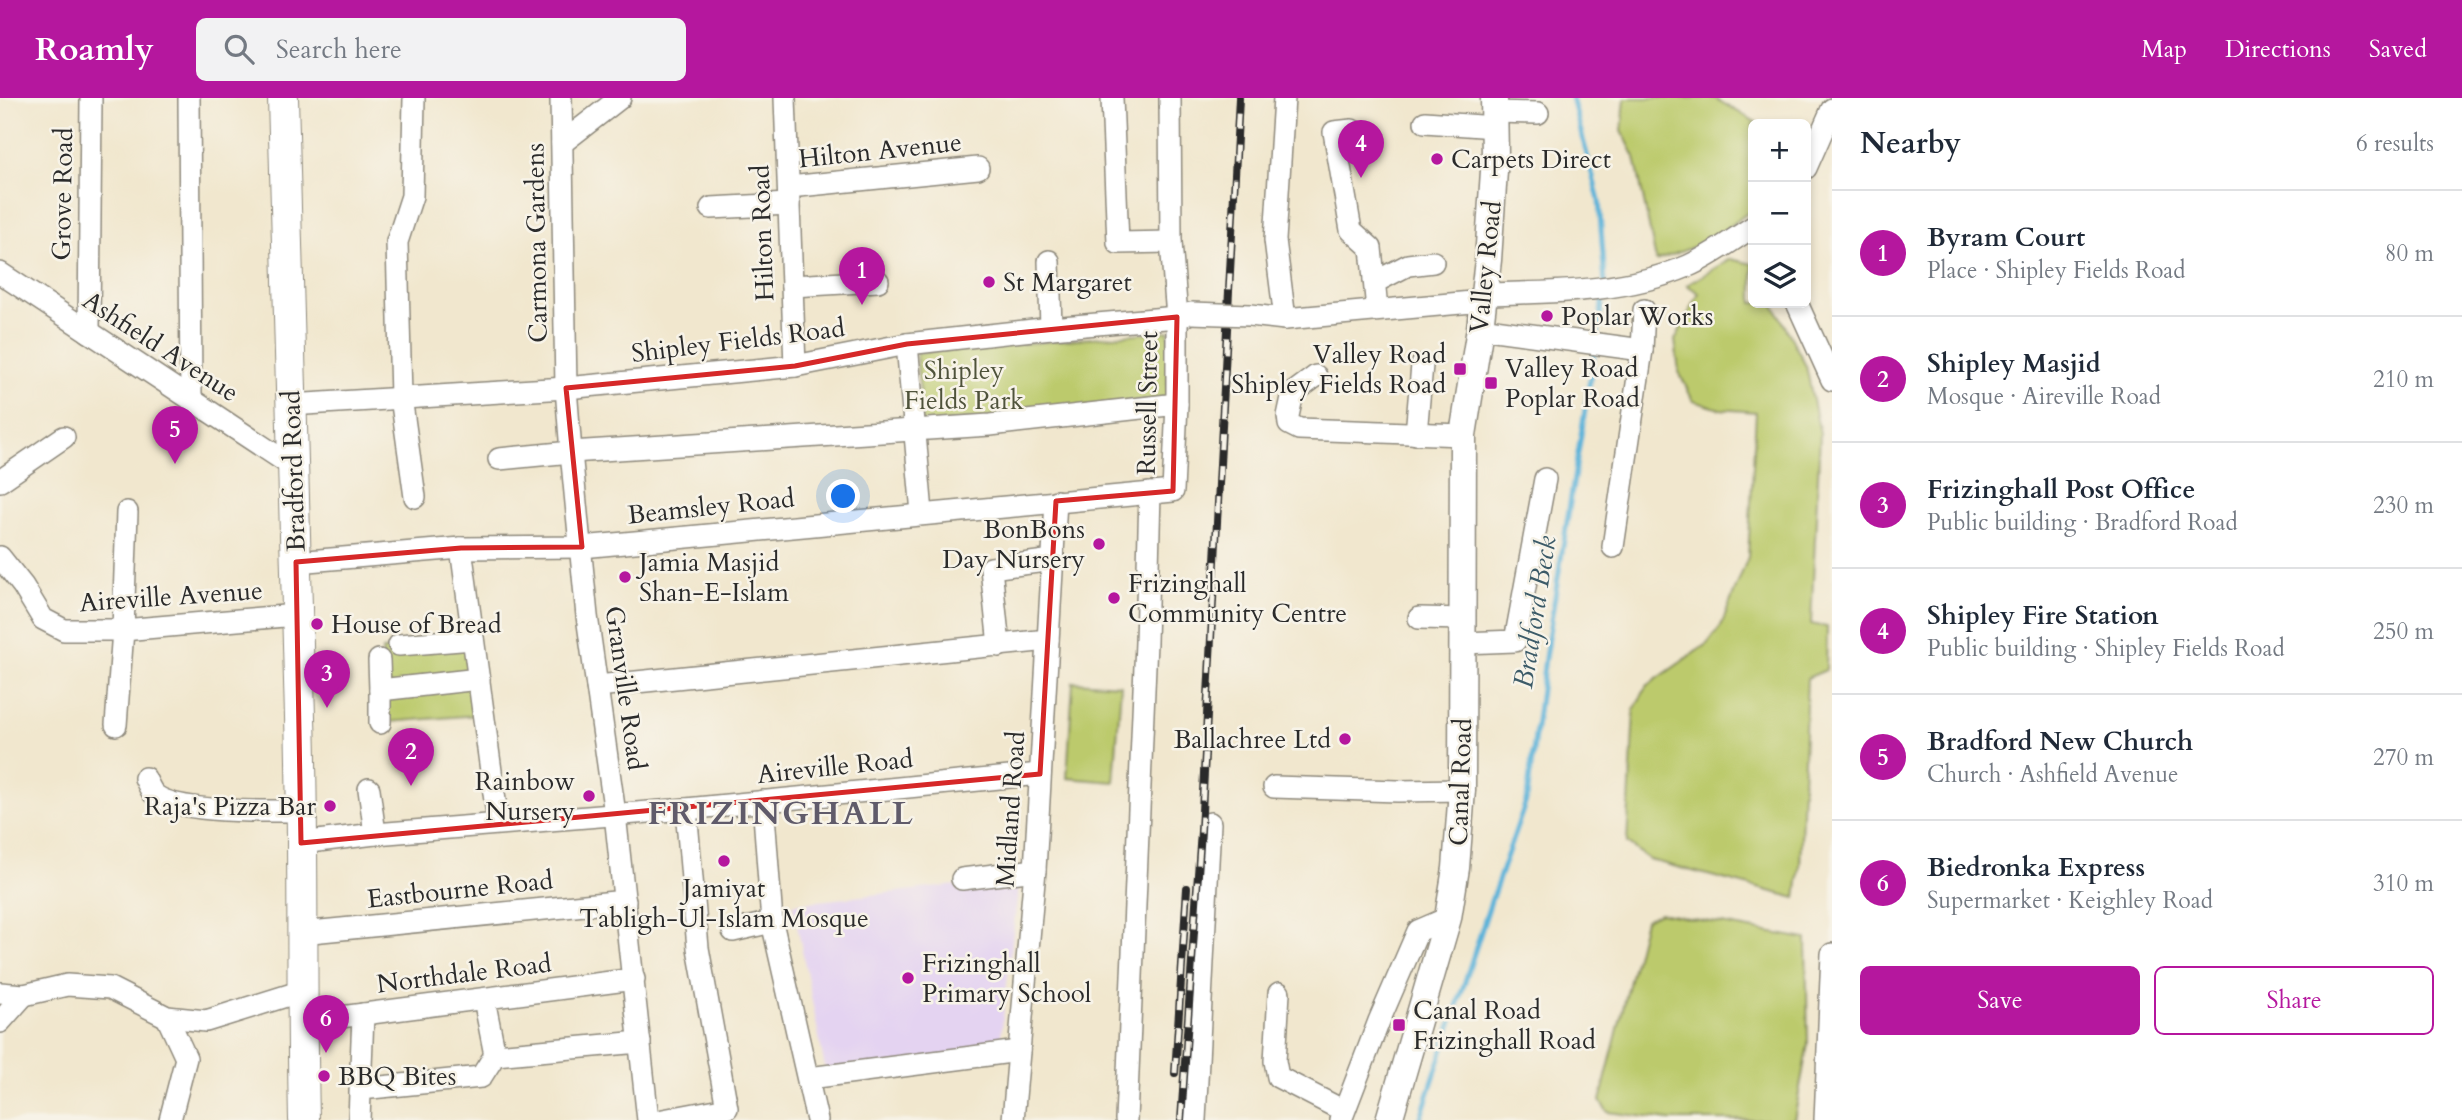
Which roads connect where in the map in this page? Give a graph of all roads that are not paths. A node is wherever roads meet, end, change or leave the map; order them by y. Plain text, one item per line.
1 (91, 98) edge
2 (189, 98) edge
3 (284, 98) edge
4 (414, 98) edge
5 (561, 98) edge
6 (620, 98) edge
7 (785, 98) edge
8 (1112, 98) edge
9 (1170, 98) edge
10 (1284, 98) edge
11 (1832, 109) edge
12 (1494, 112) edge
13 (1538, 113) dead end
14 (1425, 122) dead end
15 (1352, 130) dead end
16 (562, 143) junction
17 (1811, 157) edge
18 (978, 168) dead end
19 (789, 196) junction
20 (711, 208) dead end
21 (1748, 230) edge
22 (1171, 242) junction
23 (1049, 261) dead end
24 (1433, 262) dead end
25 (0, 273) edge
26 (1374, 280) junction
27 (878, 281) dead end
28 (792, 286) junction
29 (1484, 297) junction
30 (1799, 308) edge
31 (1377, 310) junction
32 (1644, 310) dead end
33 (1184, 315) junction
34 (1285, 319) junction
35 (1051, 328) junction
36 (1480, 328) junction
37 (89, 332) junction
38 (907, 344) junction
39 (1642, 351) junction
40 (1422, 365) dead end
41 (794, 366) junction
42 (1316, 376) dead end
43 (1832, 380) edge
44 (566, 388) junction
45 (401, 397) junction
46 (191, 400) junction
47 (1177, 404) junction
48 (290, 405) junction
49 (915, 429) junction
50 (1416, 434) junction
51 (1463, 435) junction
52 (64, 437) dead end
53 (571, 452) junction
54 (499, 459) dead end
55 (292, 466) junction
56 (1545, 479) dead end
57 (0, 481) edge
58 (1173, 491) joint
59 (1150, 493) junction
60 (415, 497) dead end
61 (1056, 501) junction
62 (127, 512) dead end
63 (922, 513) junction
64 (582, 547) junction
65 (1613, 547) dead end
66 (461, 548) junction
67 (0, 557) edge
68 (1053, 560) junction
69 (296, 562) junction
70 (296, 615) junction
71 (1419, 618) dead end
72 (123, 630) junction
73 (1463, 631) junction
74 (473, 639) junction
75 (1048, 640) junction
76 (399, 645) dead end
77 (999, 646) junction
78 (379, 660) dead end
79 (479, 679) junction
80 (597, 686) junction
81 (380, 690) junction
82 (380, 723) dead end
83 (116, 725) dead end
84 (1040, 774) junction
85 (145, 778) dead end
86 (1274, 787) dead end
87 (369, 789) dead end
88 (1462, 790) junction
89 (764, 801) junction
90 (686, 809) junction
91 (300, 811) junction
92 (615, 814) junction
93 (498, 823) junction
94 (1210, 823) dead end
95 (375, 834) junction
96 (300, 843) junction
97 (1035, 870) junction
98 (962, 879) dead end
99 (625, 901) junction
100 (1448, 918) junction
101 (772, 922) junction
102 (733, 931) dead end
103 (301, 933) junction
104 (1832, 954) edge
105 (634, 979) junction
106 (302, 990) junction
107 (0, 993) edge
108 (1279, 993) dead end
109 (24, 995) junction
110 (484, 999) junction
111 (363, 1014) junction
112 (167, 1017) junction
113 (206, 1021) junction
114 (0, 1022) edge
115 (302, 1022) junction
116 (640, 1042) junction
117 (1019, 1051) junction
118 (495, 1055) junction
119 (186, 1058) junction
120 (809, 1078) junction
121 (361, 1089) junction
122 (1343, 1115) edge
123 (170, 1120) edge
124 (304, 1120) edge
125 (359, 1120) edge
126 (649, 1120) edge
127 (663, 1120) edge
128 (817, 1120) edge
129 (1013, 1120) edge
130 (1125, 1120) edge
131 (1195, 1120) edge
132 (1389, 1120) edge
133 (1825, 1120) edge

1 - 37 street, Grove Road
2 - 46 street
3 - 48 highway, Bradford Road
4 - 45 street
5 - 16 street, Carmona Gardens
6 - 16 street
7 - 19 street, Hilton Road
8 - 22 street
9 - 22 street, Russell Street
10 - 34 street
11 - 17 street
12 - 13 street
12 - 14 street
12 - 29 main road, Valley Road
15 - 26 street
16 - 44 street, Carmona Gardens
18 - 19 street, Hilton Avenue
19 - 20 street, Hilton Avenue
19 - 28 street, Hilton Road
21 - 29 street, Shipley Fields Road
22 - 33 street, Russell Street
23 - 35 street
24 - 26 street
25 - 37 street, Ashfield Avenue
26 - 31 street
27 - 28 street
28 - 41 street, Hilton Road
29 - 31 street, Shipley Fields Road
29 - 36 main road, Valley Road
30 - 43 street
31 - 34 street, Shipley Fields Road
32 - 39 street
33 - 34 street, Shipley Fields Road, bridge
33 - 35 street, Shipley Fields Road
33 - 47 street, Russell Street
35 - 38 street, Shipley Fields Road
36 - 39 street
36 - 51 main road, Valley Road
37 - 46 street, Ashfield Avenue
38 - 41 street, Shipley Fields Road
38 - 49 street
39 - 65 street
40 - 50 street
41 - 44 street, Shipley Fields Road
42 - 50 street
44 - 45 street, Shipley Fields Road
44 - 53 street, Granville Road
45 - 48 street, Shipley Fields Road
45 - 60 street
46 - 55 street, Ashfield Avenue
47 - 49 street
47 - 58 street, Russell Street
48 - 55 highway, Bradford Road
49 - 53 street
49 - 63 street
50 - 51 street
51 - 73 main road, Canal Road
52 - 57 street
53 - 54 street
53 - 64 street, Granville Road
55 - 69 highway, Bradford Road
56 - 73 street
58 - 59 street, Beamsley Road
59 - 61 street, Beamsley Road
59 - 130 street
61 - 63 street, Beamsley Road
61 - 68 street, Midland Road
62 - 72 street
63 - 64 street, Beamsley Road
64 - 66 street, Beamsley Road
64 - 80 street, Granville Road
66 - 69 street, Beamsley Road
66 - 74 street
67 - 72 street, Aireville Avenue
68 - 75 street, Midland Road
68 - 77 street
69 - 70 highway, Bradford Road
70 - 72 street, Aireville Avenue
70 - 91 highway, Bradford Road
71 - 73 street
72 - 83 street
73 - 88 main road, Canal Road
74 - 76 street
74 - 79 street
75 - 77 street
75 - 84 street, Midland Road
77 - 80 street
78 - 81 street
79 - 81 street
79 - 93 street
80 - 92 street, Granville Road
81 - 82 street
84 - 89 street, Aireville Road
84 - 97 street, Midland Road
85 - 91 street
86 - 88 street
87 - 95 street
88 - 100 main road, Canal Road
89 - 90 street, Aireville Road
89 - 101 street
90 - 92 street, Aireville Road
90 - 127 street
91 - 96 highway, Bradford Road
92 - 93 street, Aireville Road
92 - 99 street, Granville Road
93 - 95 street, Aireville Road
94 - 131 street
95 - 96 street, Aireville Road
96 - 103 highway, Bradford Road
97 - 98 street
97 - 117 street, Midland Road
99 - 103 street, Eastbourne Road
99 - 105 street, Granville Road
100 - 122 street
100 - 132 main road, Canal Road
101 - 102 street
101 - 120 street
103 - 106 highway, Bradford Road
104 - 133 street
105 - 110 street, Northdale Road
105 - 116 street, Granville Road
106 - 113 street
106 - 115 highway, Bradford Road
107 - 109 street
108 - 122 street
109 - 112 street
109 - 114 street
110 - 111 street, Northdale Road
110 - 118 street
111 - 115 street, Northdale Road
111 - 121 street
112 - 113 street
112 - 119 street
113 - 119 street
115 - 124 highway, Bradford Road
116 - 118 street
116 - 126 street, Granville Road
117 - 120 street
117 - 129 street, Midland Road
118 - 121 street
119 - 123 street
120 - 128 street
121 - 125 street

